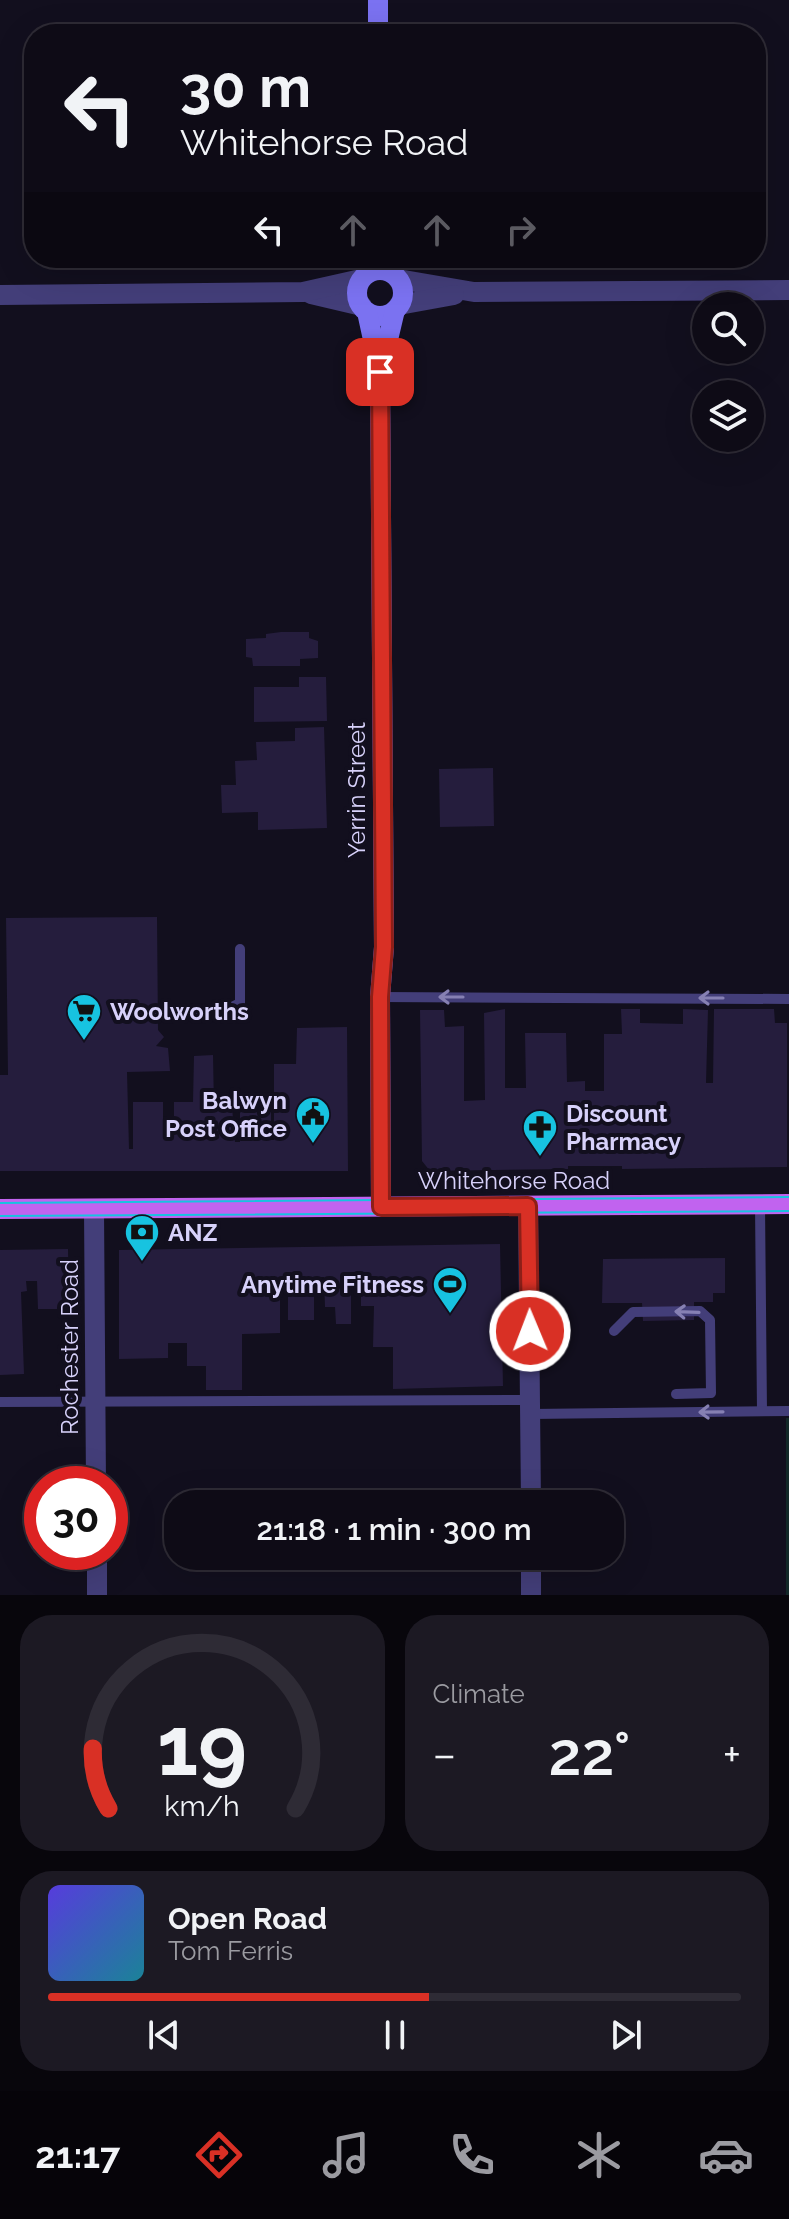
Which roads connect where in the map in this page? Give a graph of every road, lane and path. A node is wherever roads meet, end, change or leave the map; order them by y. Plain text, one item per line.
1 (378, 0) edge
2 (378, 24) edge
3 (393, 270) edge
4 (366, 271) edge
5 (789, 290) edge
6 (303, 292) junction
7 (474, 292) junction
8 (0, 295) edge
9 (397, 307) junction
10 (364, 309) junction
11 (380, 372) junction
12 (240, 949) dead end
13 (380, 997) junction
14 (789, 999) edge
15 (158, 1012) dead end
16 (789, 1204) edge
17 (760, 1205) junction
18 (528, 1206) junction
19 (381, 1207) junction
20 (0, 1209) edge
21 (94, 1209) junction
22 (614, 1331) dead end
23 (676, 1394) dead end
24 (0, 1402) edge
25 (96, 1402) junction
26 (531, 1407) junction
27 (762, 1411) junction
28 (789, 1411) edge
29 (96, 1466) edge
30 (531, 1490) edge
31 (97, 1570) edge
32 (531, 1570) edge
33 (97, 1595) edge
34 (531, 1595) edge

1 - 2 street
3 - 4 street
3 - 7 street
3 - 9 street
4 - 6 street
4 - 10 street
5 - 7 street
6 - 8 street
6 - 10 street
7 - 9 street
9 - 10 street
9 - 11 street, Yerrin Street
10 - 11 street, Yerrin Street
11 - 13 street, Yerrin Street
12 - 15 lane
14 -> 13 lane
13 - 19 street, Yerrin Street
16 - 17 main road, Whitehorse Road
17 - 18 main road, Whitehorse Road
17 - 27 lane
18 - 19 main road, Whitehorse Road
18 - 26 street
19 - 21 main road, Whitehorse Road
20 - 21 main road, Whitehorse Road
21 - 25 street, Rochester Road
23 -> 22 lane
24 - 25 lane
25 - 26 lane
25 - 29 street, Rochester Road
27 -> 26 lane
26 - 30 street
27 - 28 lane
31 - 33 street
32 - 34 street

